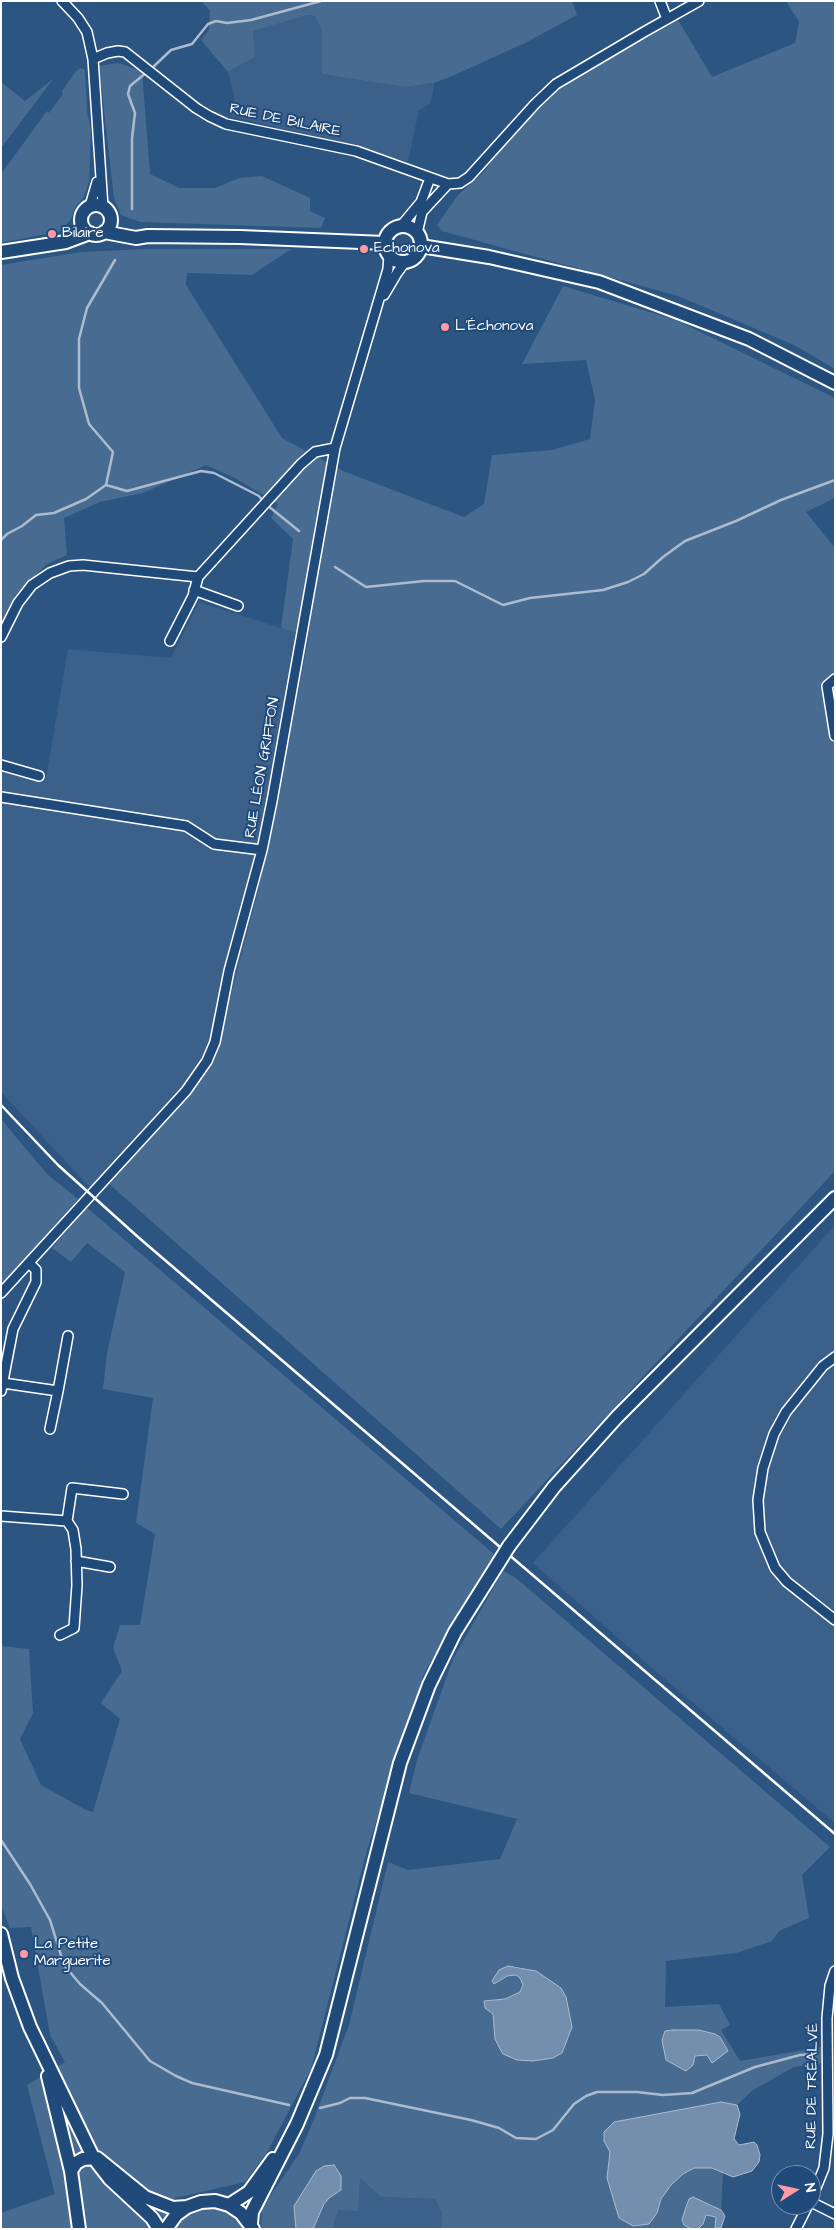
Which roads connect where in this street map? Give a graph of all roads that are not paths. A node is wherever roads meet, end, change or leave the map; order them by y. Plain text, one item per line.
1 (62, 1) edge
2 (660, 1) edge
3 (699, 1) edge
4 (668, 18) junction
5 (93, 59) junction
6 (430, 178) junction
7 (448, 184) junction
8 (97, 207) junction
9 (81, 221) junction
10 (110, 221) junction
11 (401, 226) junction
12 (104, 232) junction
13 (417, 232) junction
14 (90, 233) junction
15 (148, 236) junction
16 (60, 242) junction
17 (422, 246) junction
18 (387, 249) junction
19 (1, 252) edge
20 (405, 262) junction
21 (377, 309) junction
22 (835, 383) edge
23 (335, 448) junction
24 (198, 577) junction
25 (194, 590) junction
26 (238, 606) dead end
27 (1, 637) edge
28 (170, 640) dead end
29 (835, 679) edge
30 (835, 736) edge
31 (1, 764) edge
32 (39, 776) dead end
33 (1, 797) edge
34 (262, 850) junction
35 (835, 1198) edge
36 (29, 1263) junction
37 (1, 1293) edge
38 (68, 1336) dead end
39 (835, 1357) edge
40 (2, 1388) edge
41 (58, 1391) junction
42 (50, 1429) dead end
43 (123, 1494) dead end
44 (1, 1516) edge
45 (67, 1521) junction
46 (76, 1562) junction
47 (110, 1567) dead end
48 (835, 1620) edge
49 (60, 1635) dead end
50 (1, 1934) edge
51 (835, 1971) edge
52 (41, 2050) junction
53 (831, 2070) edge
54 (69, 2105) junction
55 (297, 2124) junction
56 (93, 2157) junction
57 (71, 2171) junction
58 (821, 2176) edge
59 (110, 2179) junction
60 (128, 2183) junction
61 (75, 2192) junction
62 (229, 2205) junction
63 (821, 2206) edge
64 (187, 2207) junction
65 (835, 2214) edge
66 (803, 2215) edge
67 (252, 2226) edge
68 (79, 2229) edge
69 (159, 2229) edge
70 (166, 2229) edge
71 (796, 2229) edge

1 - 5 street
2 - 4 street
3 - 4 street
4 - 7 street
5 - 6 street, RUE DE BILAIRE
5 - 8 street
6 - 7 street, RUE DE BILAIRE
6 - 11 street
7 - 13 street
8 - 9 main road
8 - 10 main road
9 - 14 main road
9 - 16 main road
10 - 12 main road
10 - 15 main road
11 - 13 main road
11 - 18 main road
12 - 14 main road
12 - 15 main road
13 - 17 main road
14 - 16 main road
15 - 18 main road
16 - 19 main road
17 - 20 main road
17 - 22 main road
18 - 20 main road
18 - 21 street, RUE LÉON GRIFFON
20 - 21 street, RUE LÉON GRIFFON
21 - 23 street, RUE LÉON GRIFFON
23 - 24 street
23 - 34 street, RUE LÉON GRIFFON
24 - 25 street
24 - 27 street
25 - 26 street
25 - 28 street
29 - 30 street
31 - 32 street
33 - 34 street
34 - 36 street, RUE LÉON GRIFFON
35 - 55 main road, bridge
36 - 37 street, RUE LÉON GRIFFON
36 - 40 street
38 - 41 street
39 - 48 street
40 - 41 street
41 - 42 street
43 - 45 street
44 - 45 street
45 - 46 street
46 - 47 street
46 - 49 street
50 - 52 main road
51 - 53 street, RUE DE TRÉALVÉ
52 - 54 main road
52 - 57 main road
53 - 58 street, RUE DE TRÉALVÉ
54 - 56 main road
54 - 60 main road
55 - 62 main road
55 - 67 main road
56 - 57 main road
56 - 59 main road
56 - 60 main road
57 - 61 main road
59 - 61 main road
59 - 69 main road
60 - 64 main road
61 - 68 main road
62 - 64 main road
62 - 67 main road
63 - 65 street
64 - 70 main road
66 - 71 street

